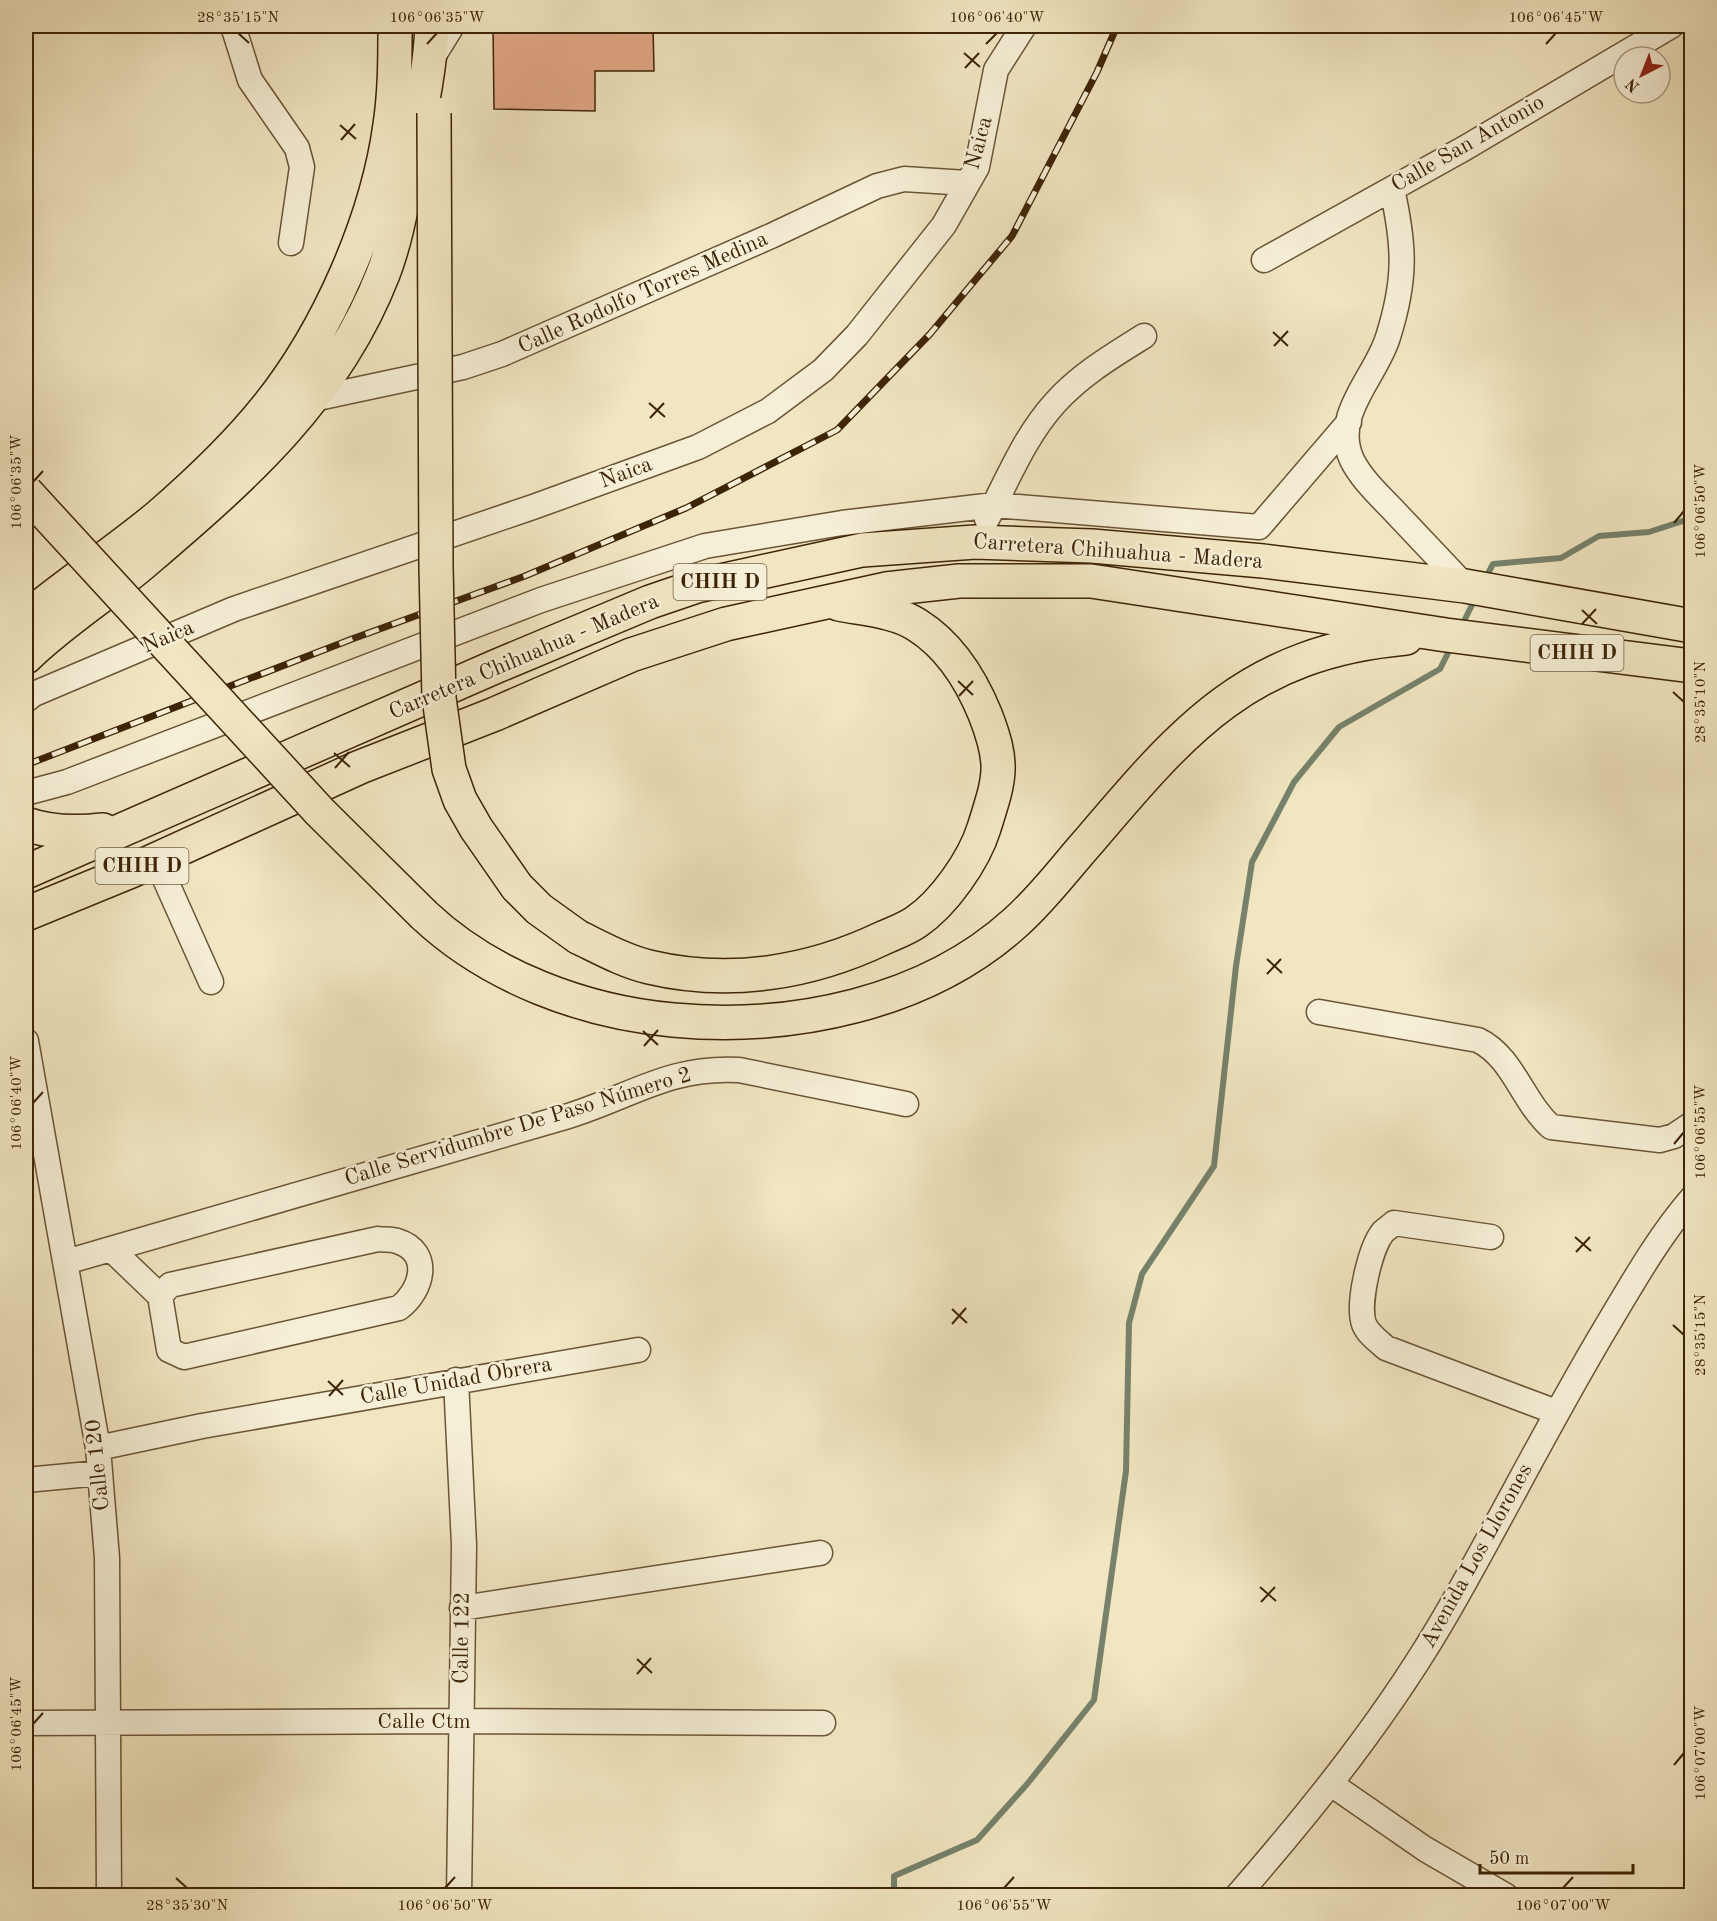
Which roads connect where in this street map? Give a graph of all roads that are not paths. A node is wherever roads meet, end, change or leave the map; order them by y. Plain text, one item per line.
1 (233, 26) edge
2 (395, 26) edge
3 (432, 26) edge
4 (452, 26) edge
5 (1024, 26) edge
6 (1671, 26) edge
7 (429, 69) junction
8 (967, 183) junction
9 (1392, 189) junction
10 (291, 243) dead end
11 (1264, 261) dead end
12 (1144, 336) dead end
13 (313, 399) junction
14 (1349, 422) junction
15 (26, 492) edge
16 (994, 505) junction
17 (975, 542) junction
18 (1474, 588) junction
19 (831, 602) junction
20 (26, 618) edge
21 (1692, 626) edge
22 (1451, 635) junction
23 (26, 657) edge
24 (1692, 666) edge
25 (28, 696) edge
26 (26, 793) edge
27 (26, 824) edge
28 (126, 828) junction
29 (156, 859) junction
30 (26, 872) edge
31 (26, 914) edge
32 (211, 982) dead end
33 (1319, 1012) dead end
34 (26, 1041) edge
35 (906, 1104) dead end
36 (1692, 1124) edge
37 (1692, 1198) edge
38 (1491, 1238) dead end
39 (119, 1246) junction
40 (66, 1262) junction
41 (165, 1291) junction
42 (638, 1350) dead end
43 (456, 1380) junction
44 (1556, 1412) junction
45 (98, 1448) junction
46 (100, 1473) junction
47 (26, 1480) edge
48 (819, 1553) dead end
49 (462, 1608) junction
50 (460, 1721) junction
51 (26, 1723) edge
52 (110, 1724) junction
53 (824, 1724) dead end
54 (1331, 1784) junction
55 (109, 1896) edge
56 (459, 1896) edge
57 (1237, 1896) edge
58 (1506, 1896) edge

1 - 10 street
2 - 20 highway
3 - 7 highway
4 - 7 street
5 - 8 street, Naica
6 - 9 street, Calle San Antonio
7 - 13 highway
7 - 19 highway, bridge
8 - 13 street, Calle Rodolfo Torres Medina
8 - 25 street, Naica
9 - 11 street, Calle San Antonio
9 - 14 street
12 - 16 street
13 - 23 highway
14 - 16 street
14 - 18 street
15 - 22 highway, bridge
16 - 17 street
16 - 26 street
17 - 18 highway, Carretera Chihuahua - Madera / CHIH D
17 - 28 highway, Carretera Chihuahua - Madera / CHIH D
18 - 21 highway, Carretera Chihuahua - Madera / CHIH D
19 - 22 highway, Carretera Chihuahua - Madera / CHIH D
19 - 29 highway, Carretera Chihuahua - Madera / CHIH D
22 - 24 highway, Carretera Chihuahua - Madera / CHIH D
27 - 28 highway
28 - 30 highway, Carretera Chihuahua - Madera / CHIH D
29 - 31 highway, Carretera Chihuahua - Madera / CHIH D
29 - 32 street
33 - 36 street
34 - 40 street, Calle 120
35 - 39 street, Calle Servidumbre De Paso Número 2
37 - 44 street, Avenida Los Llorones
38 - 44 street
39 - 40 street, Calle Servidumbre De Paso Número 2
39 - 41 street
40 - 45 street, Calle 120
41 - 41 street
42 - 43 street, Calle Unidad Obrera
43 - 45 street, Calle Unidad Obrera
43 - 49 street, Calle 122
44 - 54 street, Avenida Los Llorones
45 - 46 street, Calle 120
46 - 47 street
46 - 52 street, Calle 120
48 - 49 street
49 - 50 street, Calle 122
50 - 52 street, Calle Ctm
50 - 53 street, Calle Ctm
50 - 56 street, Calle 122
51 - 52 street, Calle Ctm
52 - 55 street, Calle 120
54 - 57 street, Avenida Los Llorones
54 - 58 street

